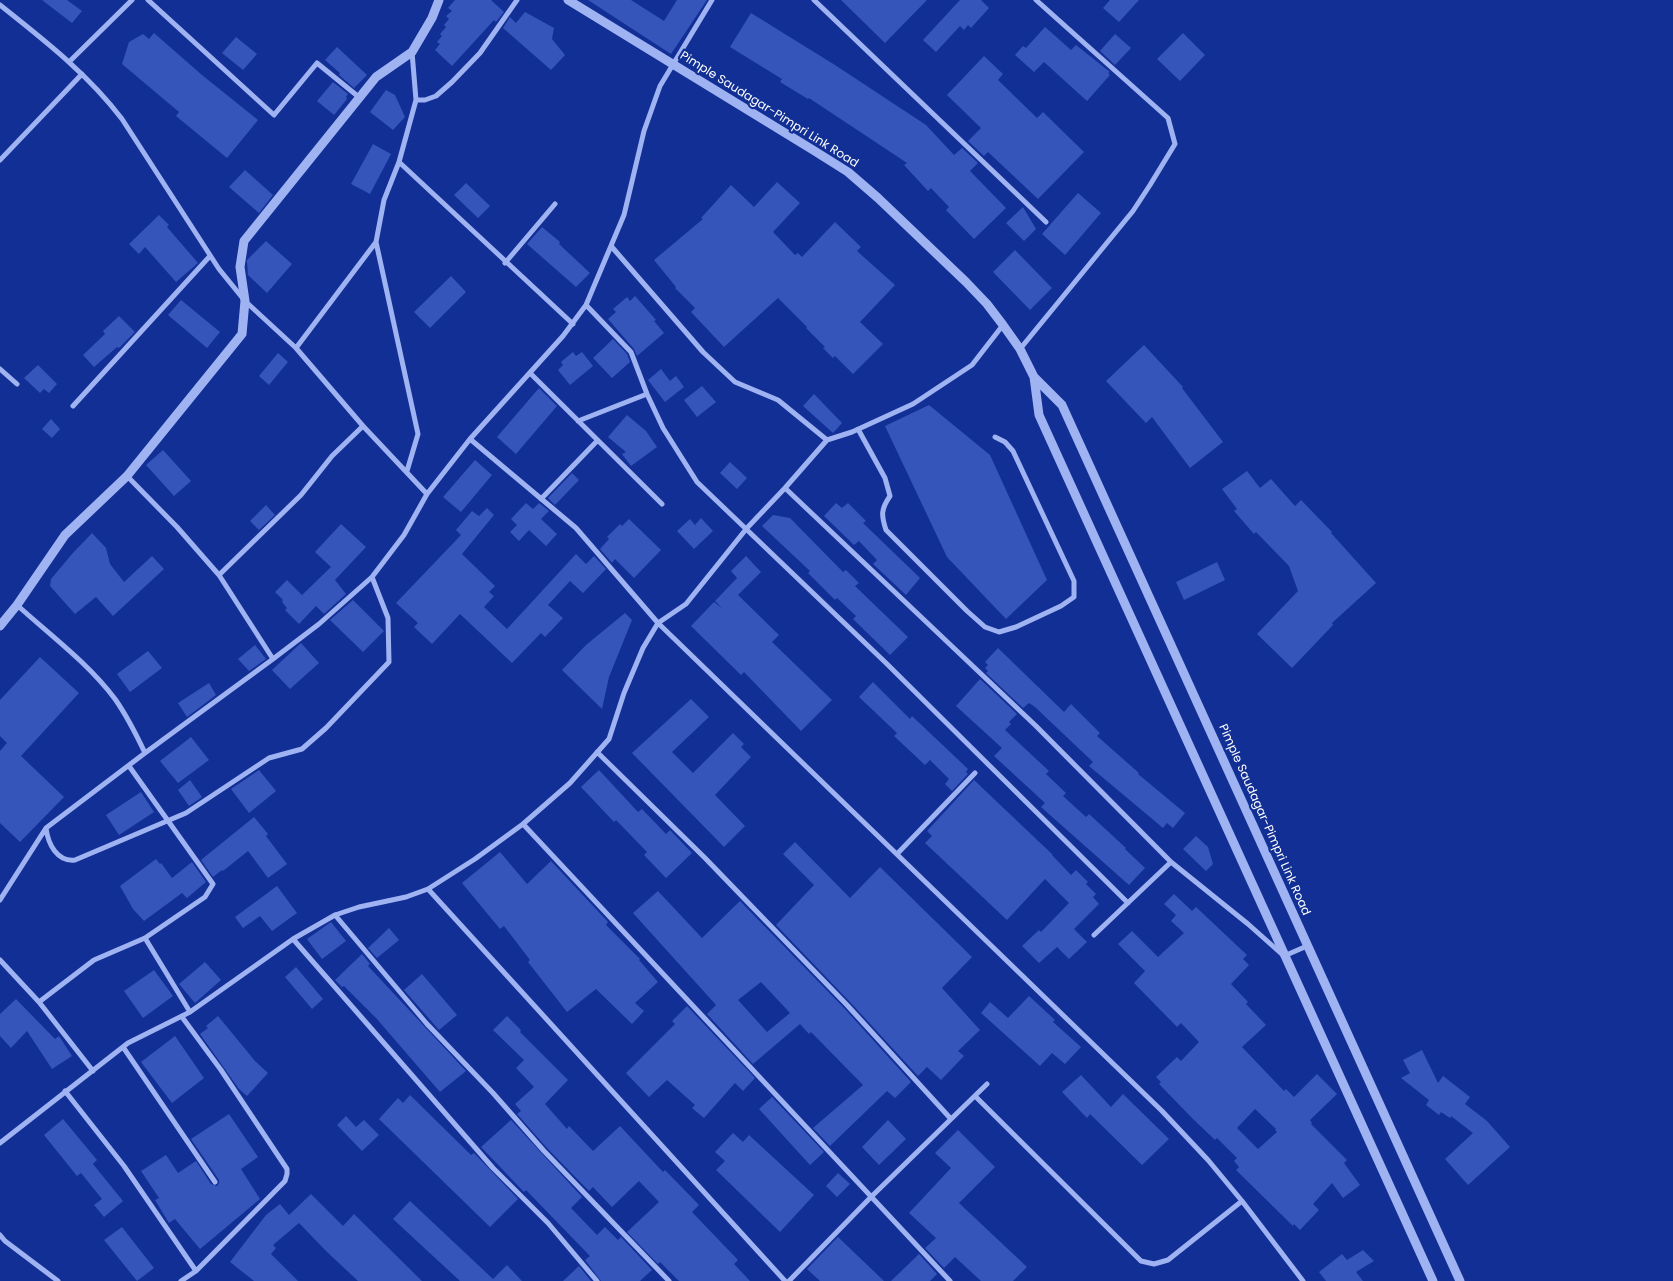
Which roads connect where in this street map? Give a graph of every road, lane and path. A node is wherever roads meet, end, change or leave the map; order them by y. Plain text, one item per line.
1 (132, 0) edge
2 (148, 0) edge
3 (439, 0) edge
4 (517, 0) edge
5 (568, 0) edge
6 (712, 0) edge
7 (814, 0) edge
8 (1036, 0) edge
9 (0, 5) edge
10 (412, 52) junction
11 (70, 61) junction
12 (672, 65) junction
13 (82, 74) junction
14 (360, 98) junction
15 (416, 100) junction
16 (0, 160) edge
17 (399, 162) junction
18 (555, 204) dead end
19 (1046, 222) dead end
20 (376, 242) junction
21 (611, 246) junction
22 (210, 256) junction
23 (505, 263) junction
24 (245, 301) junction
25 (586, 305) junction
26 (573, 324) junction
27 (1003, 325) junction
28 (296, 348) junction
29 (1020, 349) junction
30 (0, 368) edge
31 (530, 373) junction
32 (1034, 377) junction
33 (17, 384) dead end
34 (646, 394) junction
35 (73, 406) dead end
36 (578, 421) junction
37 (363, 426) junction
38 (858, 429) junction
39 (995, 437) dead end
40 (470, 439) junction
41 (827, 440) junction
42 (598, 441) junction
43 (407, 471) junction
44 (127, 476) junction
45 (784, 488) junction
46 (427, 494) junction
47 (541, 499) junction
48 (662, 504) dead end
49 (747, 528) junction
50 (219, 575) junction
51 (372, 577) junction
52 (17, 605) junction
53 (658, 623) junction
54 (0, 625) edge
55 (273, 659) junction
56 (145, 752) junction
57 (597, 752) junction
58 (129, 766) junction
59 (975, 773) dead end
60 (169, 821) junction
61 (523, 824) junction
62 (46, 828) junction
63 (897, 854) junction
64 (1171, 862) junction
65 (428, 889) junction
66 (0, 900) edge
67 (1128, 903) junction
68 (335, 915) junction
69 (1094, 935) dead end
70 (145, 938) junction
71 (293, 939) junction
72 (1307, 946) junction
73 (1284, 956) junction
74 (0, 960) edge
75 (39, 1002) junction
76 (190, 1012) junction
77 (182, 1017) junction
78 (123, 1047) junction
79 (93, 1071) junction
80 (987, 1084) dead end
81 (65, 1092) junction
82 (975, 1096) junction
83 (951, 1119) junction
84 (0, 1143) edge
85 (214, 1182) dead end
86 (871, 1196) junction
87 (1242, 1201) junction
88 (0, 1235) edge
89 (196, 1270) junction
90 (58, 1281) edge
91 (181, 1281) edge
92 (597, 1281) edge
93 (669, 1281) edge
94 (785, 1281) edge
95 (789, 1281) edge
96 (950, 1281) edge
97 (1303, 1281) edge
98 (1433, 1281) edge
99 (1460, 1281) edge

1 - 11 street
2 - 14 street
3 - 10 street
4 - 15 street
5 - 12 street, Pimple Saudagar-Pimpri Link Road
6 - 12 street
7 - 19 street
8 - 29 street
9 - 11 street
10 - 14 street
10 - 15 street
11 - 13 street
12 - 21 street
12 - 27 street, Pimple Saudagar-Pimpri Link Road
13 - 16 street
13 - 22 street
14 - 24 street
15 - 17 street
17 - 20 street
17 - 23 street
18 - 23 street
20 - 28 street
20 - 43 street
21 - 25 street
21 - 41 street
22 - 24 street
22 - 35 street
23 - 26 street
24 - 28 street
24 - 44 street
25 - 26 street
25 - 34 street
26 - 31 street
27 - 29 street, Pimple Saudagar-Pimpri Link Road
27 - 38 street
28 - 37 street
29 - 32 street, Pimple Saudagar-Pimpri Link Road
30 - 33 street
31 - 36 street
31 - 40 street
32 - 72 street, Pimple Saudagar-Pimpri Link Road
32 - 73 street, Pimple Saudagar-Pimpri Link Road
34 - 36 street
34 - 49 street
36 - 42 street
37 - 43 street
37 - 50 street
38 - 39 street
38 - 41 street
40 - 46 street
40 - 47 street
41 - 45 street
42 - 47 street
42 - 48 street
43 - 46 street
44 - 50 street
44 - 52 street
45 - 49 street
45 - 64 street
46 - 51 street
47 - 53 street
49 - 53 street
49 - 67 street
50 - 55 street
51 - 55 street
51 - 60 street
52 - 54 street
52 - 56 street
53 - 57 street
53 - 63 street
55 - 56 street
56 - 58 street
57 - 61 street
57 - 83 street
58 - 60 street
58 - 62 street
59 - 63 street
60 - 62 street
60 - 70 street
61 - 65 street
61 - 86 street
62 - 66 street
63 - 87 street
64 - 67 street
64 - 73 street
65 - 68 street
65 - 94 street
67 - 69 street
68 - 71 street
68 - 93 street
70 - 75 street
70 - 76 street
71 - 76 street
71 - 92 street
72 - 73 street
72 - 99 street, Pimple Saudagar-Pimpri Link Road
73 - 98 street, Pimple Saudagar-Pimpri Link Road
74 - 75 street
75 - 79 street
76 - 77 street
77 - 78 street
77 - 89 street
78 - 79 street
78 - 85 street
79 - 81 street
80 - 82 street
81 - 84 street
81 - 89 street
82 - 83 street
82 - 87 street
83 - 86 street
86 - 95 street
86 - 96 street
87 - 97 street
88 - 90 street
89 - 91 street

